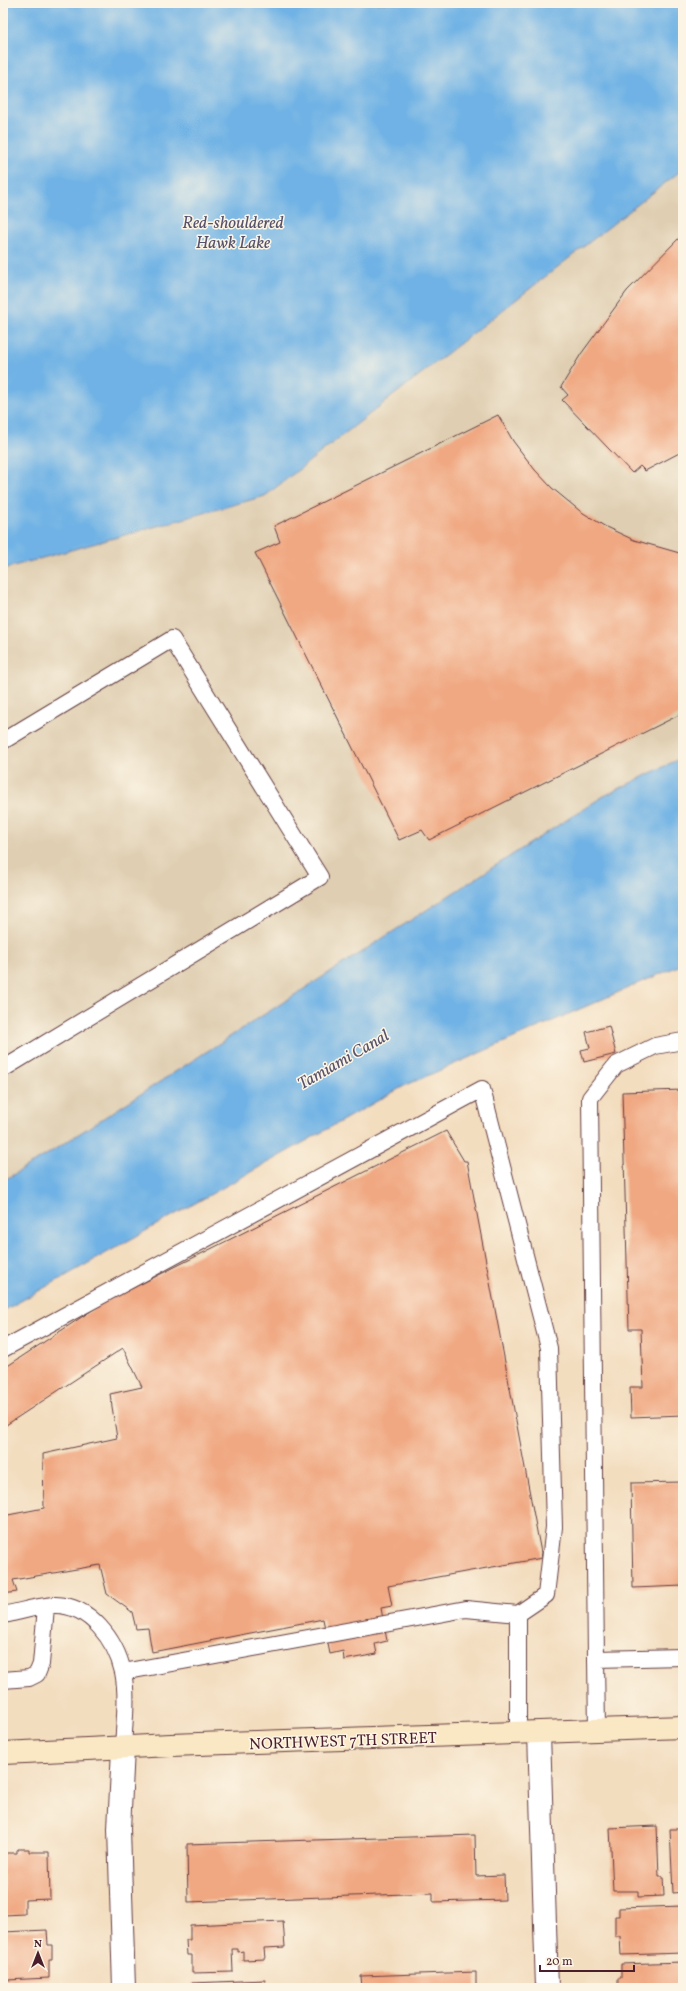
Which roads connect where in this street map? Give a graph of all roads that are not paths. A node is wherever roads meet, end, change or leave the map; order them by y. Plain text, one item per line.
1 (3, 741) edge
2 (683, 1041) edge
3 (3, 1069) edge
4 (3, 1348) edge
5 (46, 1607) junction
6 (518, 1614) junction
7 (3, 1615) edge
8 (683, 1657) edge
9 (596, 1659) junction
10 (123, 1672) junction
11 (3, 1680) edge
12 (683, 1727) edge
13 (597, 1730) junction
14 (518, 1733) junction
15 (539, 1733) junction
16 (123, 1749) junction
17 (3, 1753) edge
18 (124, 1988) edge
19 (547, 1988) edge

1 - 3 lane
2 - 9 lane
4 - 6 lane
5 - 7 lane
5 - 10 lane
5 - 11 lane
6 - 10 lane
6 - 14 lane
8 - 9 lane
9 - 13 lane
10 - 16 lane
12 - 13 main road, NORTHWEST 7TH STREET
13 - 15 main road, NORTHWEST 7TH STREET
14 - 15 main road, NORTHWEST 7TH STREET
14 - 16 main road, NORTHWEST 7TH STREET
15 - 19 street
16 - 17 main road, NORTHWEST 7TH STREET
16 - 18 street

